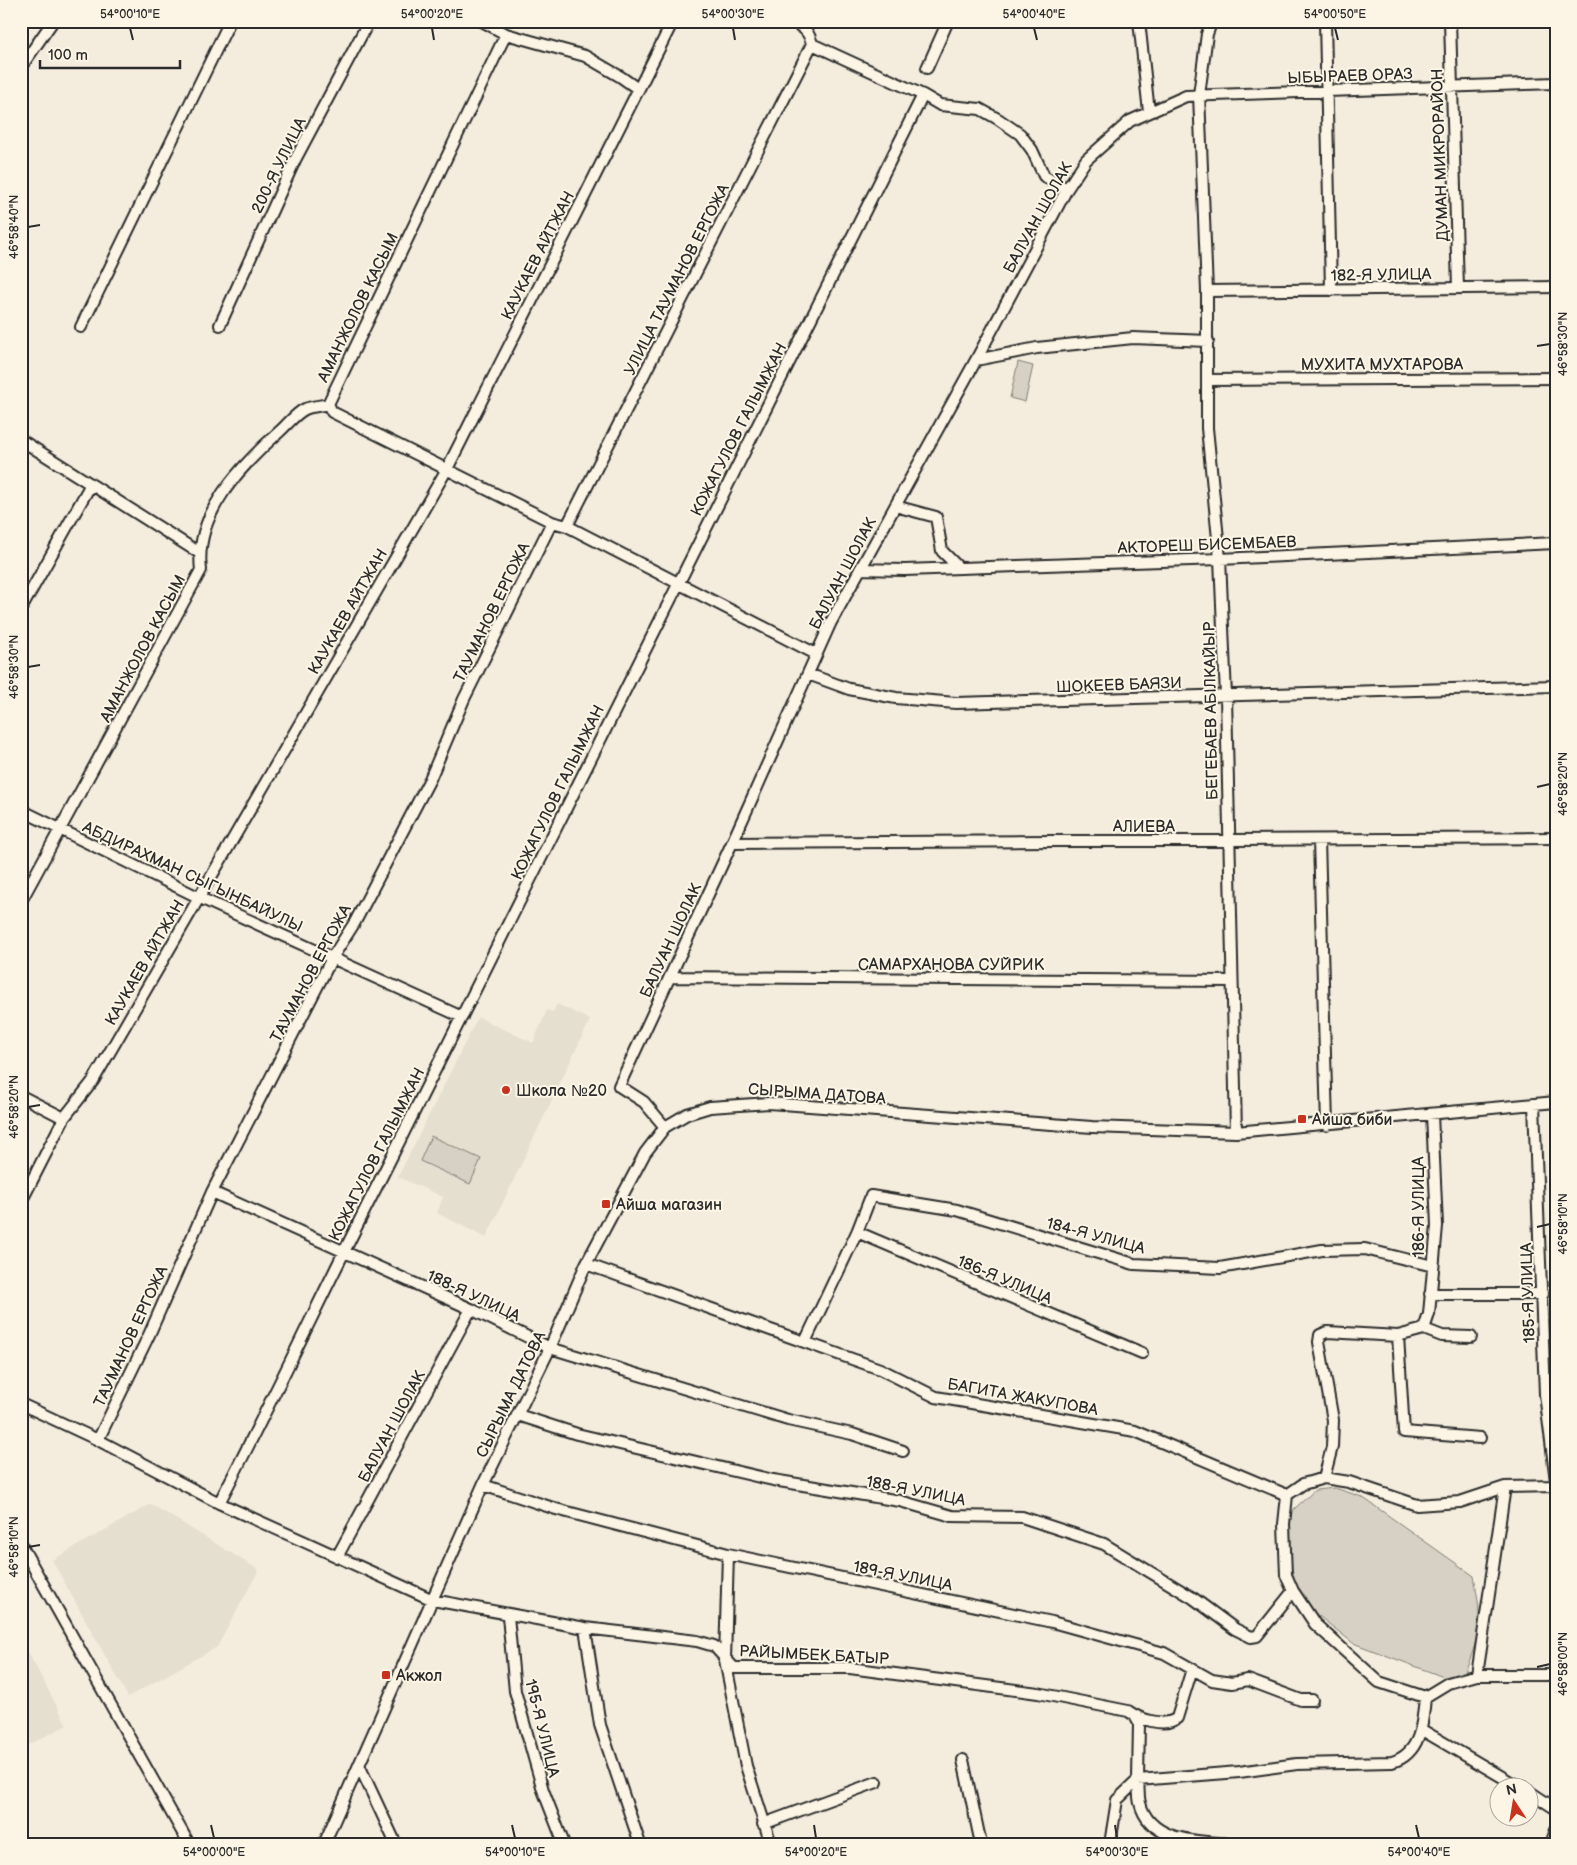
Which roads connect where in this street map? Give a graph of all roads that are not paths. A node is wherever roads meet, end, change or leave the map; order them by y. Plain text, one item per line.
1 (53, 21) edge
2 (230, 21) edge
3 (369, 21) edge
4 (482, 21) edge
5 (674, 21) edge
6 (791, 21) edge
7 (948, 21) edge
8 (1139, 21) edge
9 (1212, 21) edge
10 (1325, 21) edge
11 (1450, 21) edge
12 (506, 34) junction
13 (812, 44) junction
14 (21, 66) edge
15 (927, 68) dead end
16 (1556, 83) edge
17 (1452, 87) junction
18 (638, 89) junction
19 (1328, 91) junction
20 (923, 95) junction
21 (1199, 95) junction
22 (1149, 112) junction
23 (1067, 189) junction
24 (1556, 287) edge
25 (1458, 288) junction
26 (1331, 290) junction
27 (1207, 291) junction
28 (220, 325) dead end
29 (81, 327) dead end
30 (1208, 340) junction
31 (976, 360) junction
32 (1556, 378) edge
33 (1207, 380) junction
34 (328, 404) junction
35 (21, 440) edge
36 (446, 469) junction
37 (91, 484) junction
38 (895, 506) junction
39 (552, 522) junction
40 (567, 526) junction
41 (1556, 543) edge
42 (198, 552) junction
43 (1220, 559) junction
44 (958, 567) junction
45 (860, 569) junction
46 (676, 584) junction
47 (21, 609) edge
48 (816, 654) junction
49 (808, 674) junction
50 (1556, 686) edge
51 (1226, 696) junction
52 (21, 810) edge
53 (62, 830) junction
54 (1556, 838) edge
55 (1227, 840) junction
56 (1319, 840) junction
57 (732, 843) junction
58 (198, 897) junction
59 (21, 901) edge
60 (332, 958) junction
61 (670, 977) junction
62 (1232, 981) junction
63 (462, 1017) junction
64 (21, 1096) edge
65 (1556, 1102) edge
66 (1534, 1104) junction
67 (1432, 1114) junction
68 (64, 1118) junction
69 (1327, 1125) junction
70 (664, 1127) junction
71 (1236, 1132) junction
72 (212, 1192) junction
73 (21, 1202) edge
74 (857, 1232) junction
75 (344, 1251) junction
76 (586, 1264) junction
77 (1433, 1266) junction
78 (1430, 1294) junction
79 (1543, 1294) junction
80 (470, 1309) junction
81 (1424, 1329) junction
82 (1398, 1336) junction
83 (1471, 1337) dead end
84 (806, 1342) junction
85 (550, 1348) junction
86 (1142, 1353) dead end
87 (21, 1404) edge
88 (518, 1415) junction
89 (1480, 1438) dead end
90 (98, 1440) junction
91 (903, 1451) dead end
92 (1324, 1478) junction
93 (1556, 1480) edge
94 (483, 1485) junction
95 (1505, 1486) junction
96 (1556, 1486) edge
97 (1287, 1494) junction
98 (219, 1503) junction
99 (21, 1545) edge
100 (728, 1554) junction
101 (338, 1557) junction
102 (1293, 1591) junction
103 (433, 1600) junction
104 (508, 1616) junction
105 (585, 1628) junction
106 (725, 1660) junction
107 (1192, 1670) junction
108 (1477, 1675) junction
109 (1556, 1675) edge
110 (1425, 1697) junction
111 (1312, 1700) dead end
112 (1135, 1716) junction
113 (1422, 1730) junction
114 (962, 1760) dead end
115 (358, 1765) junction
116 (1504, 1778) edge
117 (1138, 1780) junction
118 (877, 1782) dead end
119 (1540, 1799) edge
120 (1556, 1810) edge
121 (763, 1824) junction
122 (1556, 1830) edge
123 (185, 1841) edge
124 (1210, 1843) edge
125 (324, 1844) edge
126 (396, 1844) edge
127 (564, 1844) edge
128 (640, 1844) edge
129 (770, 1844) edge
130 (981, 1844) edge
131 (1110, 1844) edge
132 (1232, 1844) edge
133 (1551, 1844) edge

1 - 14 street
2 - 29 street
3 - 28 street, 200-Я УЛИЦА
4 - 12 street
5 - 18 street, КАУКАЕВ АЙТЖАН
6 - 13 street
7 - 15 street
8 - 22 street
9 - 21 street
10 - 19 street
11 - 17 street, ДУМАН МИКРОРАЙОН
12 - 18 street
12 - 34 street, АМАНЖОЛОВ КАСЫМ
13 - 20 street
13 - 40 street, УЛИЦА ТАУМАНОВ ЕРГОЖА
16 - 17 street, ЫБЫРАЕВ ОРАЗ
17 - 19 street, ЫБЫРАЕВ ОРАЗ
17 - 25 street, ДУМАН МИКРОРАЙОН
18 - 36 street, КАУКАЕВ АЙТЖАН
19 - 21 street, ЫБЫРАЕВ ОРАЗ
19 - 26 street
20 - 23 street
20 - 46 street, КОЖАГУЛОВ ГАЛЫМЖАН
21 - 22 street, ЫБЫРАЕВ ОРАЗ
21 - 27 street
22 - 23 street, БАЛУАН ШОЛАК
23 - 31 street, БАЛУАН ШОЛАК
24 - 25 street, 182-Я УЛИЦА
25 - 26 street, 182-Я УЛИЦА
26 - 27 street, 182-Я УЛИЦА
27 - 30 street, БЕГЕБАЕВ АБІЛКАЙЫР
30 - 31 street
30 - 33 street, БЕГЕБАЕВ АБІЛКАЙЫР
31 - 38 street, БАЛУАН ШОЛАК
32 - 33 street, МУХИТА МУХТАРОВА
33 - 43 street, БЕГЕБАЕВ АБІЛКАЙЫР
34 - 36 street
34 - 42 street, АМАНЖОЛОВ КАСЫМ
35 - 37 street
36 - 39 street
36 - 58 street, КАУКАЕВ АЙТЖАН
37 - 42 street
37 - 47 street
38 - 44 street
38 - 45 street, БАЛУАН ШОЛАК
39 - 40 street
39 - 60 street, ТАУМАНОВ ЕРГОЖА
40 - 46 street
41 - 43 street, АКТОРЕШ БИСЕМБАЕВ
42 - 53 street, АМАНЖОЛОВ КАСЫМ
43 - 44 street, АКТОРЕШ БИСЕМБАЕВ
43 - 51 street, БЕГЕБАЕВ АБІЛКАЙЫР
44 - 45 street, АКТОРЕШ БИСЕМБАЕВ
45 - 48 street, БАЛУАН ШОЛАК
46 - 48 street
46 - 63 street, КОЖАГУЛОВ ГАЛЫМЖАН
48 - 49 street, БАЛУАН ШОЛАК
49 - 51 street, ШОКЕЕВ БАЯЗИ
49 - 57 street, БАЛУАН ШОЛАК
50 - 51 street, ШОКЕЕВ БАЯЗИ
51 - 55 street, БЕГЕБАЕВ АБІЛКАЙЫР
52 - 53 street, АБДИРАХМАН СЫГЫНБАЙУЛЫ
53 - 58 street, АБДИРАХМАН СЫГЫНБАЙУЛЫ
53 - 59 street, АМАНЖОЛОВ КАСЫМ
54 - 56 street, АЛИЕВА
55 - 56 street, АЛИЕВА
55 - 57 street, АЛИЕВА
55 - 62 street, БЕГЕБАЕВ АБІЛКАЙЫР
56 - 69 street
57 - 61 street, БАЛУАН ШОЛАК
58 - 60 street, АБДИРАХМАН СЫГЫНБАЙУЛЫ
58 - 68 street, КАУКАЕВ АЙТЖАН
60 - 63 street, АБДИРАХМАН СЫГЫНБАЙУЛЫ
60 - 72 street, ТАУМАНОВ ЕРГОЖА
61 - 62 street, САМАРХАНОВА СУЙРИК
61 - 70 street, БАЛУАН ШОЛАК
62 - 71 street, БЕГЕБАЕВ АБІЛКАЙЫР
63 - 75 street, КОЖАГУЛОВ ГАЛЫМЖАН
64 - 68 street
65 - 66 street, СЫРЫМА ДАТОВА
66 - 67 street, СЫРЫМА ДАТОВА
66 - 79 street, 185-Я УЛИЦА
67 - 69 street, СЫРЫМА ДАТОВА
67 - 77 street, 186-Я УЛИЦА
68 - 73 street, КАУКАЕВ АЙТЖАН
69 - 71 street, СЫРЫМА ДАТОВА
70 - 71 street, СЫРЫМА ДАТОВА
70 - 76 street, СЫРЫМА ДАТОВА
72 - 75 street, 188-Я УЛИЦА
72 - 90 street, ТАУМАНОВ ЕРГОЖА
74 - 77 street, 184-Я УЛИЦА
74 - 84 street
74 - 86 street, 186-Я УЛИЦА
75 - 80 street, 188-Я УЛИЦА
75 - 98 street, КОЖАГУЛОВ ГАЛЫМЖАН
76 - 84 street, БАГИТА ЖАКУПОВА
76 - 85 street, СЫРЫМА ДАТОВА
77 - 78 street, 186-Я УЛИЦА
78 - 79 street
78 - 81 street, 186-Я УЛИЦА
79 - 93 street, 185-Я УЛИЦА
80 - 85 street, 188-Я УЛИЦА
80 - 101 street, БАЛУАН ШОЛАК
81 - 82 street
81 - 83 street
82 - 89 street
82 - 92 street
84 - 97 street, БАГИТА ЖАКУПОВА
85 - 88 street, СЫРЫМА ДАТОВА
85 - 91 street, 188-Я УЛИЦА
87 - 90 street, РАЙЫМБЕК БАТЫР
88 - 94 street, СЫРЫМА ДАТОВА
88 - 102 street, 188-Я УЛИЦА
90 - 98 street, РАЙЫМБЕК БАТЫР
92 - 95 street
92 - 97 street
94 - 100 street, 189-Я УЛИЦА
94 - 103 street, СЫРЫМА ДАТОВА
95 - 96 street
95 - 108 street
97 - 102 street
98 - 101 street, РАЙЫМБЕК БАТЫР
99 - 123 street
100 - 106 street
100 - 107 street, 189-Я УЛИЦА
101 - 103 street, РАЙЫМБЕК БАТЫР
102 - 110 street
103 - 104 street, РАЙЫМБЕК БАТЫР
103 - 115 street, СЫРЫМА ДАТОВА
104 - 105 street, РАЙЫМБЕК БАТЫР
104 - 127 street, 195-Я УЛИЦА
105 - 106 street, РАЙЫМБЕК БАТЫР
105 - 128 street
106 - 112 street, РАЙЫМБЕК БАТЫР
106 - 121 street
107 - 111 street, 189-Я УЛИЦА
107 - 112 street, РАЙЫМБЕК БАТЫР
108 - 109 street
108 - 110 street
110 - 113 street
112 - 117 street
113 - 116 street
113 - 117 street
114 - 130 street
115 - 125 street, СЫРЫМА ДАТОВА
115 - 126 street
117 - 124 street
117 - 131 street
118 - 121 street
119 - 120 street
121 - 129 street
122 - 133 street
124 - 132 street

